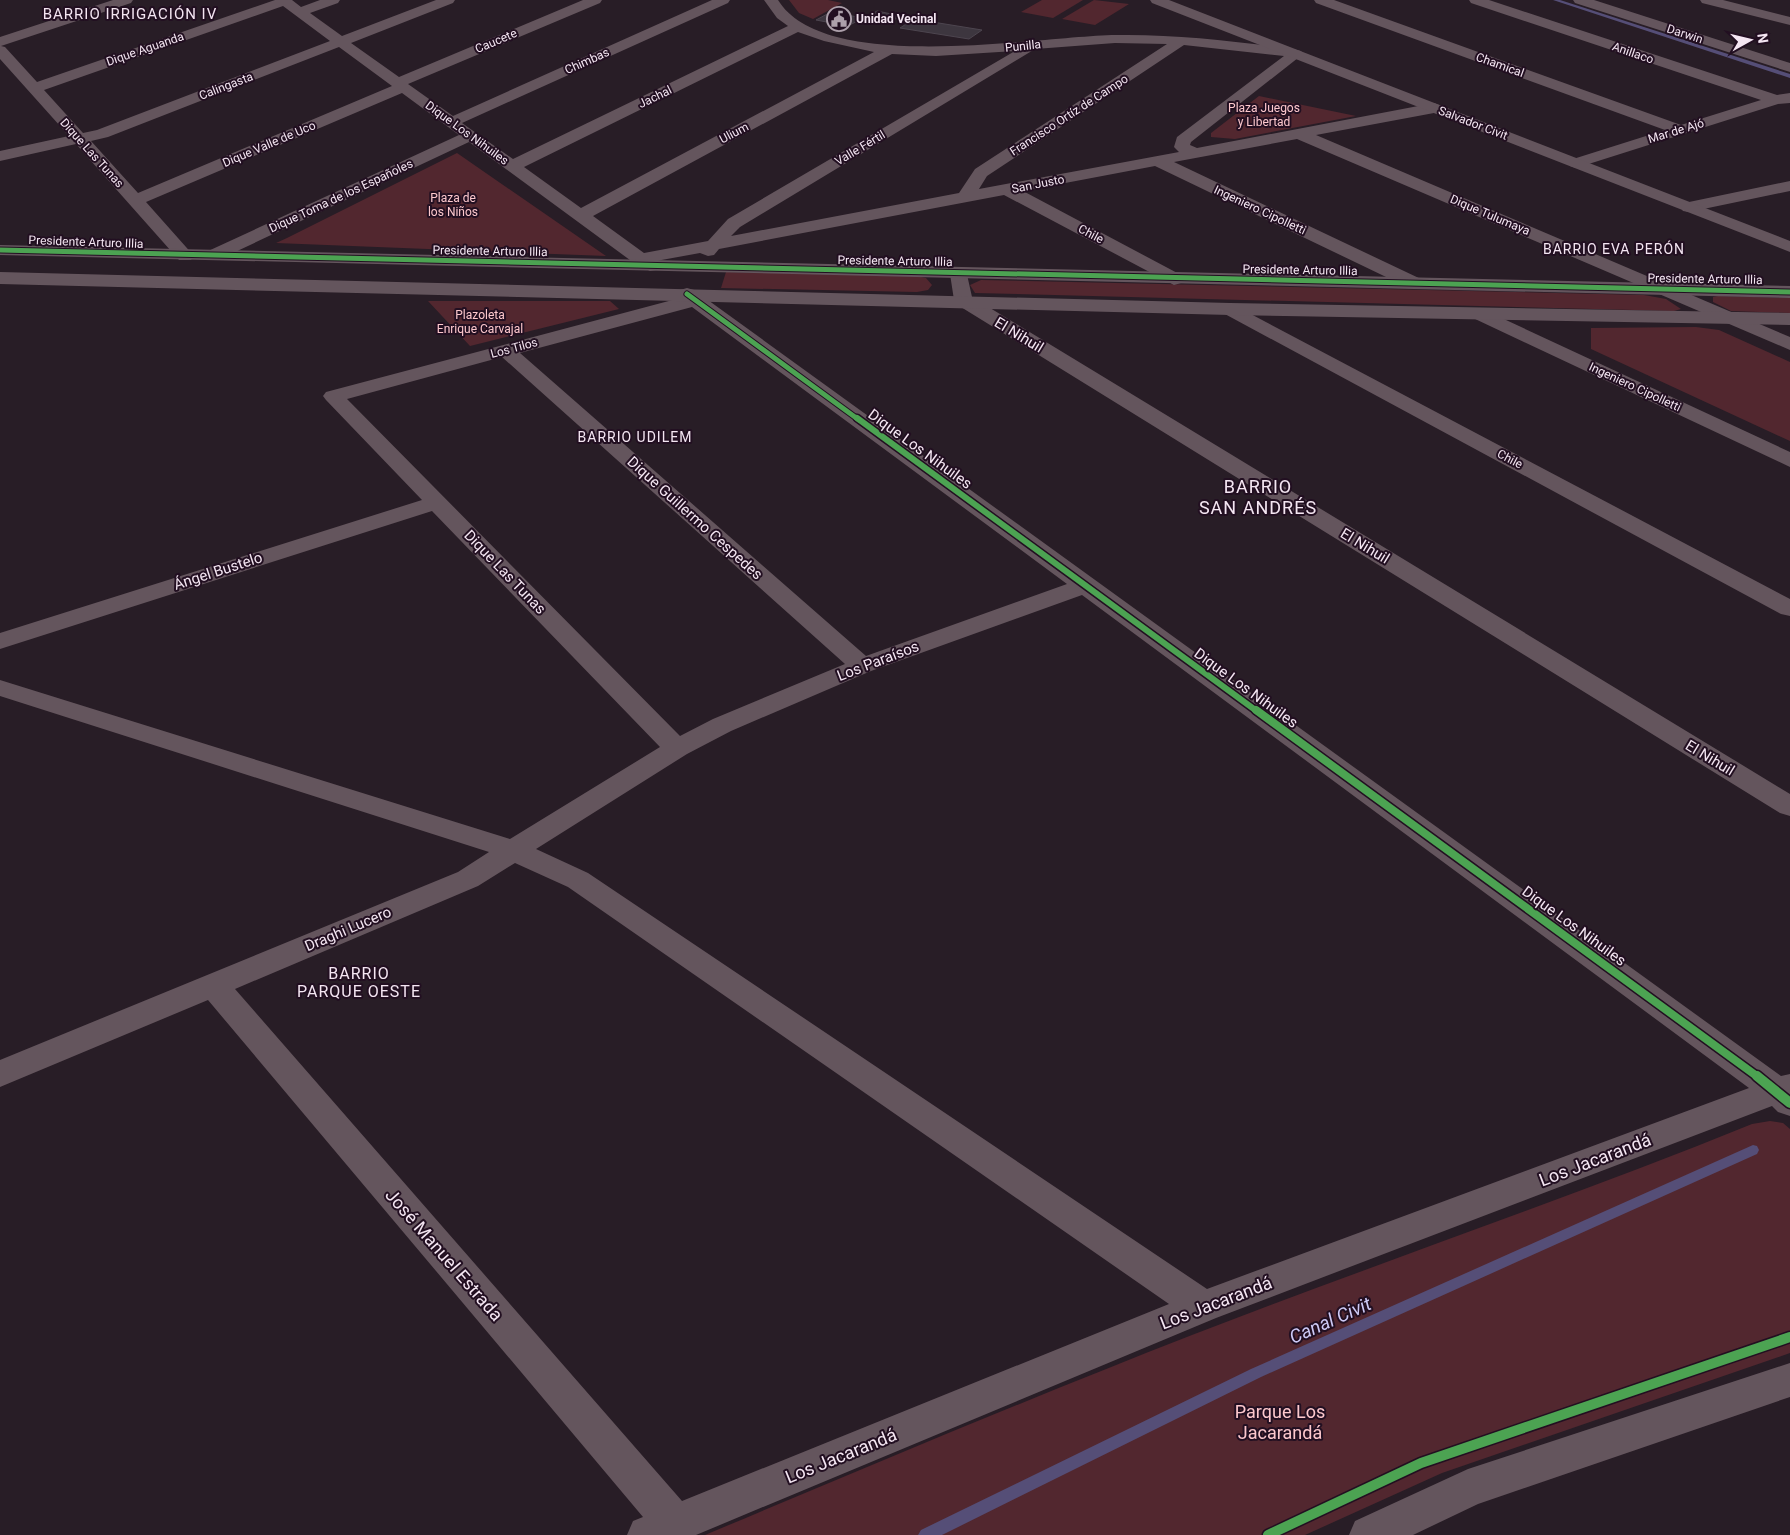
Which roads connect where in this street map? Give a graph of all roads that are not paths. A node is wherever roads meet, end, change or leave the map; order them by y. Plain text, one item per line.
1 (126, 0) edge
2 (333, 0) edge
3 (448, 0) edge
4 (595, 0) edge
5 (723, 0) edge
6 (771, 0) edge
7 (1157, 0) edge
8 (1321, 0) edge
9 (1476, 0) edge
10 (1580, 0) edge
11 (1707, 0) edge
12 (284, 1) edge
13 (300, 12) junction
14 (1790, 21) edge
15 (798, 27) junction
16 (1183, 40) junction
17 (0, 42) edge
18 (340, 42) junction
19 (1035, 44) junction
20 (0, 50) edge
21 (887, 51) junction
22 (1293, 53) junction
23 (1790, 68) edge
24 (400, 85) junction
25 (34, 88) junction
26 (1783, 99) edge
27 (1434, 108) junction
28 (451, 122) junction
29 (1680, 130) junction
30 (1299, 134) junction
31 (470, 136) junction
32 (81, 140) junction
33 (1197, 154) junction
34 (0, 156) edge
35 (1158, 161) junction
36 (1576, 163) junction
37 (512, 166) junction
38 (1790, 186) edge
39 (1008, 190) junction
40 (964, 199) junction
41 (135, 200) junction
42 (1688, 207) junction
43 (580, 216) junction
44 (1790, 246) edge
45 (709, 247) junction
46 (0, 250) edge
47 (184, 256) junction
48 (212, 256) junction
49 (466, 262) junction
50 (645, 263) junction
51 (700, 267) junction
52 (959, 274) junction
53 (0, 278) edge
54 (1174, 279) junction
55 (1416, 284) junction
56 (454, 289) junction
57 (1662, 289) junction
58 (1790, 292) edge
59 (691, 297) junction
60 (963, 300) junction
61 (1230, 309) junction
62 (1480, 314) junction
63 (1728, 317) junction
64 (1790, 319) edge
65 (1790, 344) edge
66 (505, 350) junction
67 (333, 396) joint
68 (1790, 460) edge
69 (437, 502) junction
70 (1083, 586) junction
71 (1790, 609) edge
72 (0, 641) edge
73 (862, 666) junction
74 (0, 688) edge
75 (677, 748) junction
76 (1790, 807) edge
77 (513, 850) junction
78 (213, 985) junction
79 (0, 1074) edge
80 (1786, 1093) edge
81 (1203, 1307) junction
82 (1790, 1380) edge
83 (662, 1529) edge
84 (1370, 1535) edge

1 - 17 street
2 - 13 street
3 - 18 street, Calingasta
4 - 24 street, Caucete
5 - 28 street, Chimbas
6 - 15 street, Punilla
7 - 22 street, Salvador Civit
8 - 29 street, Chamical
9 - 26 street, Anillaco
10 - 23 street, Darwin
11 - 14 street
12 - 13 street, Dique Los Nihuiles
12 - 25 street, Dique Aguanda
13 - 18 street, Dique Los Nihuiles
15 - 21 street, Punilla
15 - 37 street, Jachal
16 - 19 street, Punilla
16 - 22 street, Punilla
16 - 40 street, Francisco Ortíz de Campo
18 - 24 street, Dique Los Nihuiles
18 - 32 street, Calingasta
19 - 21 street, Punilla
19 - 45 street, Valle Fértil
20 - 25 street, Dique Las Tunas
21 - 43 street, Ulium
22 - 27 street, Salvador Civit
22 - 33 street
24 - 28 street, Dique Los Nihuiles
24 - 41 street, Dique Valle de Uco
25 - 32 street, Dique Las Tunas
26 - 29 street, Mar de Ajó
27 - 30 street, San Justo
27 - 36 street, Salvador Civit
28 - 31 street, Dique Los Nihuiles
29 - 36 street, Mar de Ajó
30 - 33 street, San Justo
30 - 57 street, Dique Tulumaya
31 - 37 street, Dique Los Nihuiles
31 - 48 street, Dique Toma de los Españoles
32 - 34 street, Calingasta
32 - 41 street, Dique Las Tunas
33 - 35 street, San Justo
35 - 39 street, San Justo
35 - 55 street, Ingeniero Cipolletti
36 - 42 street, Salvador Civit
37 - 43 street, Dique Los Nihuiles
38 - 42 street
39 - 40 street, San Justo
39 - 54 street, Chile
40 - 45 street, San Justo
41 - 47 street, Dique Las Tunas
42 - 44 street, Salvador Civit
43 - 50 street, Dique Los Nihuiles
45 - 50 street, San Justo
45 - 51 street, Valle Fértil
46 - 47 street, Presidente Arturo Illia
47 - 48 street, Presidente Arturo Illia
48 - 49 street, Presidente Arturo Illia
49 - 50 street, Presidente Arturo Illia
49 - 56 street
50 - 51 street, Presidente Arturo Illia
51 - 52 street, Presidente Arturo Illia
52 - 54 street, Presidente Arturo Illia
52 - 60 street
53 - 56 street
54 - 55 street, Presidente Arturo Illia
55 - 57 street, Presidente Arturo Illia
56 - 59 street
57 - 58 street, Presidente Arturo Illia
57 - 63 street, Dique Tulumaya
59 - 60 street
59 - 66 street, Los Tilos
59 - 70 street, Dique Los Nihuiles
60 - 61 street
60 - 76 street, El Nihuil
61 - 62 street
61 - 71 street, Chile
62 - 63 street
62 - 68 street, Ingeniero Cipolletti
63 - 64 street
63 - 65 street, Dique Tulumaya
66 - 67 street, Los Tilos
66 - 73 street, Dique Guillermo Cespedes
67 - 69 street, Dique Las Tunas
69 - 72 street, Ángel Bustelo
69 - 75 street, Dique Las Tunas
70 - 73 street, Los Paraísos
70 - 80 street, Dique Los Nihuiles
73 - 75 street, Los Paraísos
74 - 77 street
75 - 77 street, Draghi Lucero
77 - 78 street, Draghi Lucero
77 - 81 street
78 - 79 street, Draghi Lucero
78 - 83 street, José Manuel Estrada
80 - 81 street, Los Jacarandá
81 - 83 street, Los Jacarandá
82 - 84 street

